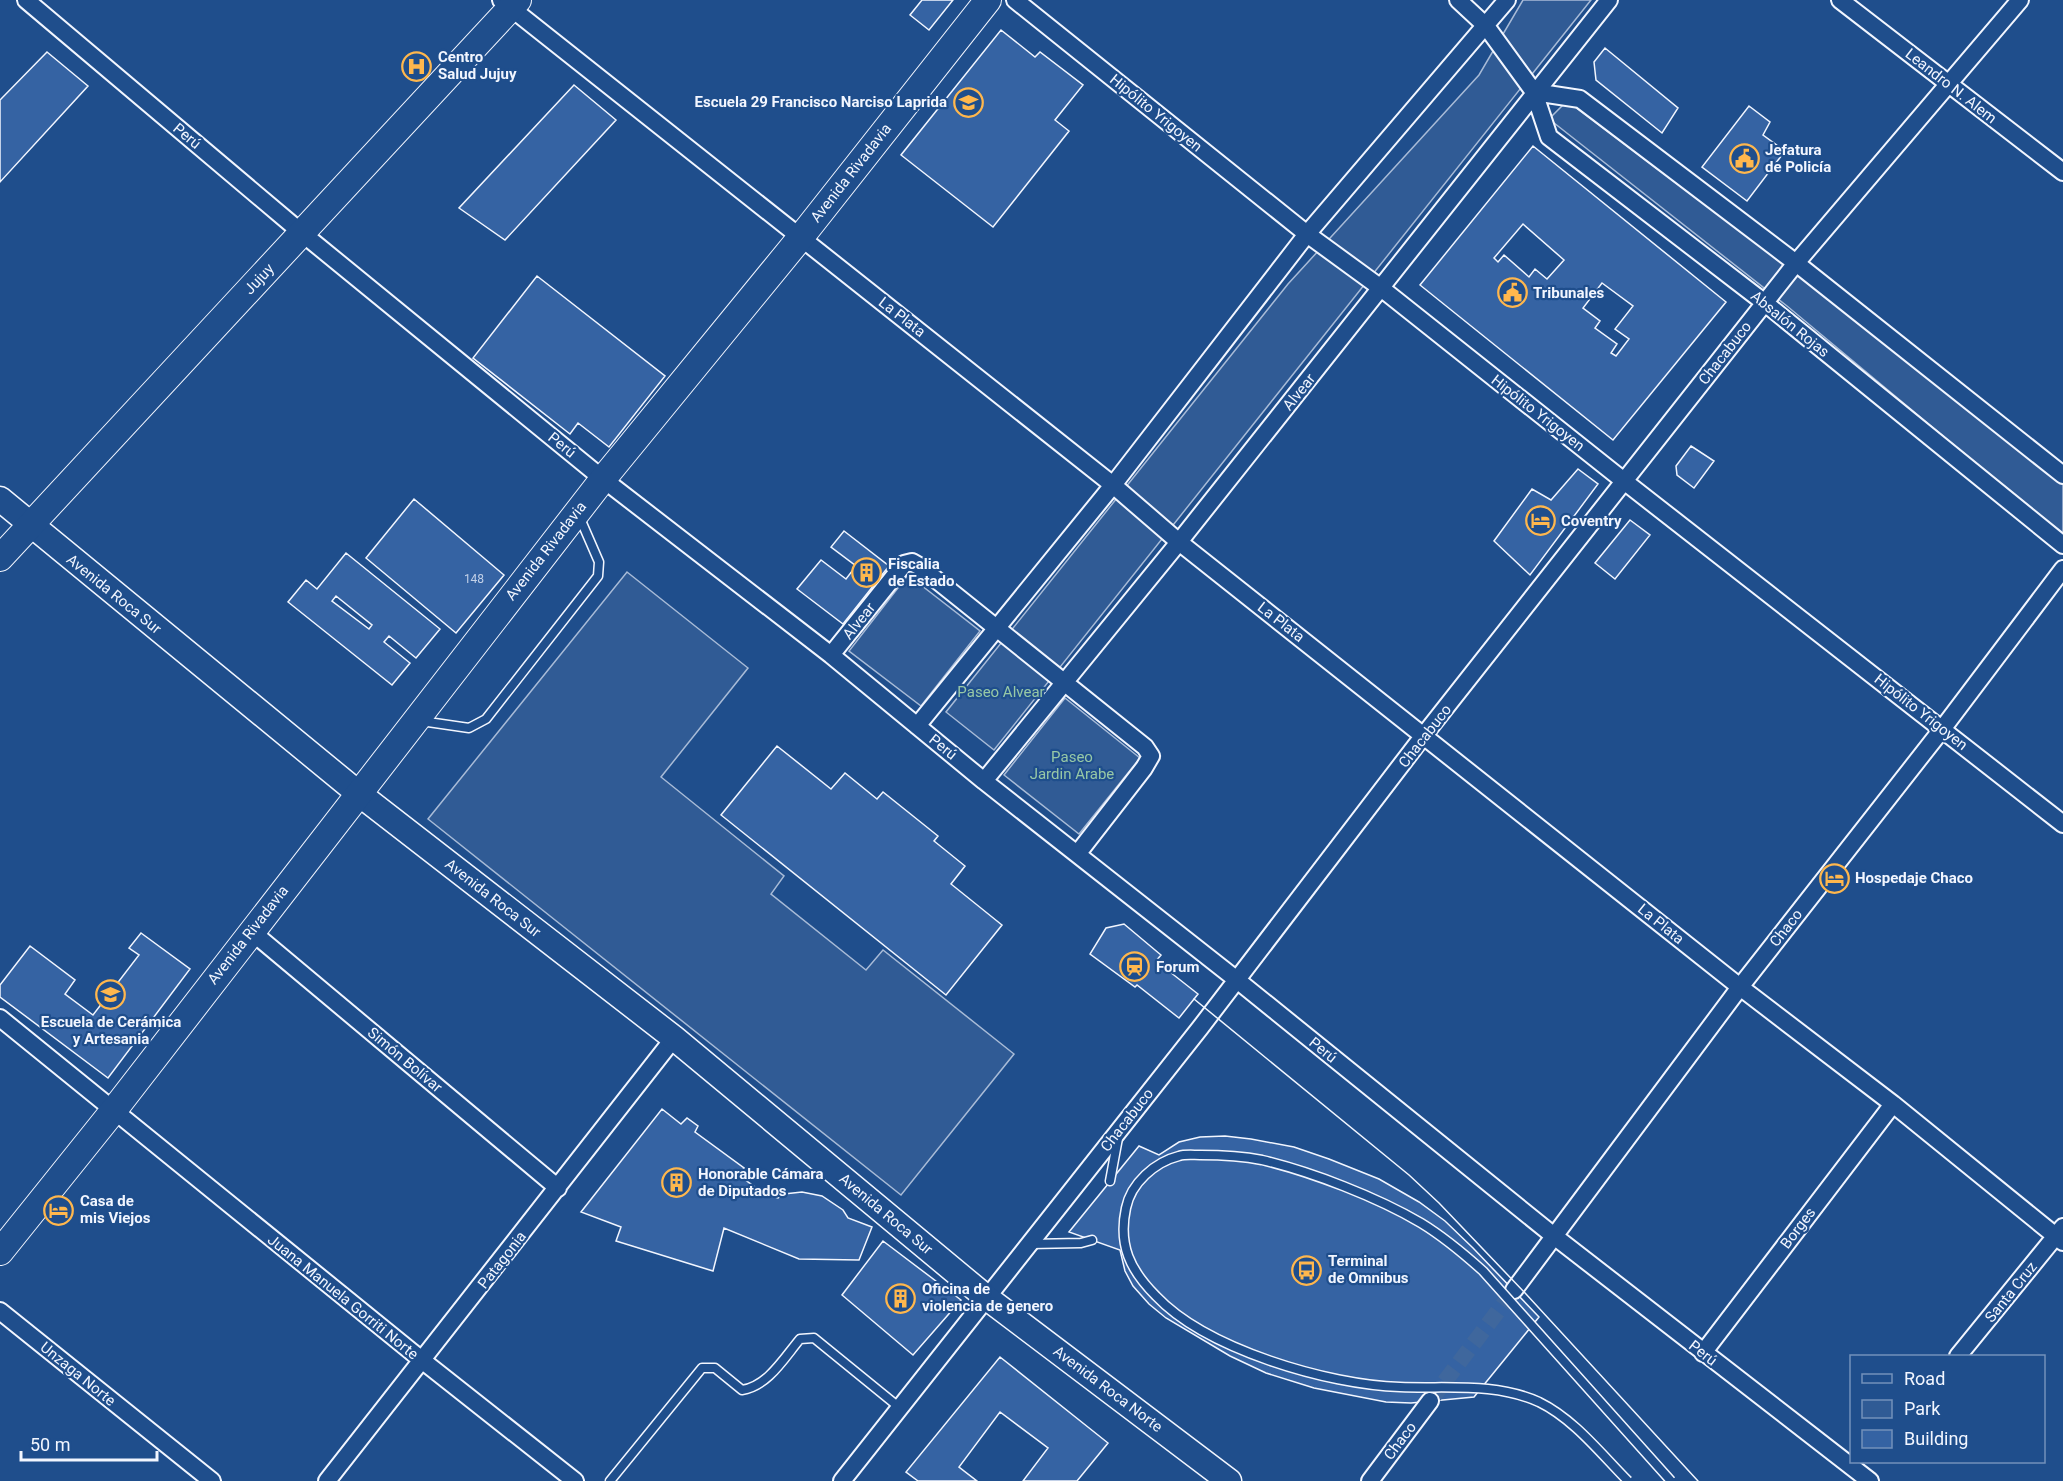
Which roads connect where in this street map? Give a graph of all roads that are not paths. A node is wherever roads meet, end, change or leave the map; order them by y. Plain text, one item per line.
1 (26, 0) edge
2 (988, 0) edge
3 (1015, 0) edge
4 (1458, 0) edge
5 (1508, 0) edge
6 (1609, 0) edge
7 (1840, 0) edge
8 (2020, 0) edge
9 (509, 3) edge
10 (1486, 26) junction
11 (1949, 84) junction
12 (1534, 92) junction
13 (2063, 172) edge
14 (302, 233) junction
15 (1307, 234) junction
16 (801, 237) junction
17 (1796, 264) junction
18 (1382, 288) junction
19 (1765, 303) junction
20 (2063, 475) edge
21 (603, 479) junction
22 (1624, 481) junction
23 (1113, 485) junction
24 (0, 498) edge
25 (577, 511) junction
26 (31, 525) junction
27 (1179, 542) junction
28 (2063, 545) edge
29 (0, 558) edge
30 (2063, 569) edge
31 (997, 629) junction
32 (831, 655) junction
33 (1064, 683) junction
34 (415, 720) junction
35 (917, 726) junction
36 (1943, 728) junction
37 (1424, 735) junction
38 (984, 781) junction
39 (358, 793) junction
40 (2063, 824) edge
41 (1078, 853) junction
42 (252, 932) junction
43 (1237, 980) junction
44 (1740, 987) junction
45 (0, 1018) edge
46 (675, 1038) junction
47 (1893, 1104) junction
48 (114, 1110) junction
49 (1120, 1129) junction
50 (1110, 1181) dead end
51 (558, 1188) junction
52 (2061, 1235) edge
53 (1554, 1236) junction
54 (1092, 1240) dead end
55 (1029, 1244) junction
56 (0, 1252) edge
57 (1514, 1290) tunnel mouth
58 (987, 1298) junction
59 (0, 1311) edge
60 (1703, 1353) junction
61 (1959, 1355) edge
62 (423, 1361) junction
63 (1430, 1401) tunnel mouth
64 (900, 1408) junction
65 (1850, 1462) edge
66 (1851, 1463) edge
67 (1866, 1474) edge
68 (212, 1481) edge
69 (327, 1481) edge
70 (575, 1481) edge
71 (610, 1481) edge
72 (842, 1481) edge
73 (1228, 1481) edge
74 (1370, 1481) edge
75 (1628, 1481) edge
76 (1671, 1481) edge

1 - 14 street, Perú
2 - 16 main road, Avenida Rivadavia
3 - 15 street, Hipólito Yrigoyen
4 - 10 street, Absalón Rojas
5 - 10 street
6 - 12 street, Alvear
7 - 11 street, Leandro N. Alem
8 - 11 street, Chacabuco
9 - 14 main road, Jujuy
9 - 16 street, La Plata
10 - 12 street, Absalón Rojas
10 - 15 street
11 - 13 street, Leandro N. Alem
11 - 17 street, Chacabuco
12 - 17 street
12 - 18 street, Alvear
12 - 19 street, Absalón Rojas
14 - 21 street, Perú
14 - 26 main road, Jujuy
15 - 18 street, Hipólito Yrigoyen
15 - 23 street
16 - 21 main road, Avenida Rivadavia
16 - 23 street, La Plata
17 - 19 street, Chacabuco
17 - 20 street
18 - 22 street, Hipólito Yrigoyen
18 - 27 street, Alvear
19 - 22 street, Chacabuco
19 - 28 street, Absalón Rojas
21 - 25 main road, Avenida Rivadavia
21 - 32 street, Perú
22 - 36 street, Hipólito Yrigoyen
22 - 37 street, Chacabuco
23 - 27 street, La Plata
23 - 31 street
24 - 26 main road, Avenida Roca Sur
25 - 34 main road, Avenida Rivadavia
25 - 34 lane
26 - 29 main road, Jujuy
26 - 39 main road, Avenida Roca Sur
27 - 33 street, Alvear
27 - 37 street, La Plata
30 - 36 street, Chaco
31 - 32 street, Alvear
31 - 33 street
31 - 35 street
32 - 35 street, Perú
33 - 38 street, Alvear
33 - 41 street
34 - 39 main road, Avenida Rivadavia
35 - 38 street, Perú
36 - 40 street, Hipólito Yrigoyen
36 - 44 street, Chaco
37 - 43 street, Chacabuco
37 - 44 street, La Plata
38 - 41 street, Perú
39 - 42 main road, Avenida Rivadavia
39 - 46 main road, Avenida Roca Sur
41 - 43 street, Perú
42 - 48 main road, Avenida Rivadavia
42 - 51 street, Simón Bolívar
43 - 49 street, Chacabuco
43 - 53 street, Perú
44 - 47 street, La Plata
44 - 53 street, Chaco
45 - 48 street, Juana Manuela Gorriti Norte
46 - 51 street, Patagonia
46 - 58 main road, Avenida Roca Sur
47 - 52 street, La Plata
47 - 60 street, Borges
48 - 56 main road, Avenida Rivadavia
48 - 62 street, Juana Manuela Gorriti Norte
49 - 50 lane
49 - 55 street, Chacabuco
51 - 62 street, Patagonia
52 - 61 street, Santa Cruz
53 - 57 street, Chaco
53 - 60 street, Perú
54 - 55 lane
55 - 58 street, Chacabuco
58 - 64 street, Chacabuco
58 - 73 main road, Avenida Roca Norte
59 - 68 street, Unzaga Norte
60 - 65 street, Perú
62 - 69 street, Patagonia
62 - 70 street, Juana Manuela Gorriti Norte
63 - 74 street, Chaco
64 - 71 lane
64 - 72 street, Chacabuco
66 - 67 street, Perú
75 - 76 lane, bridge

